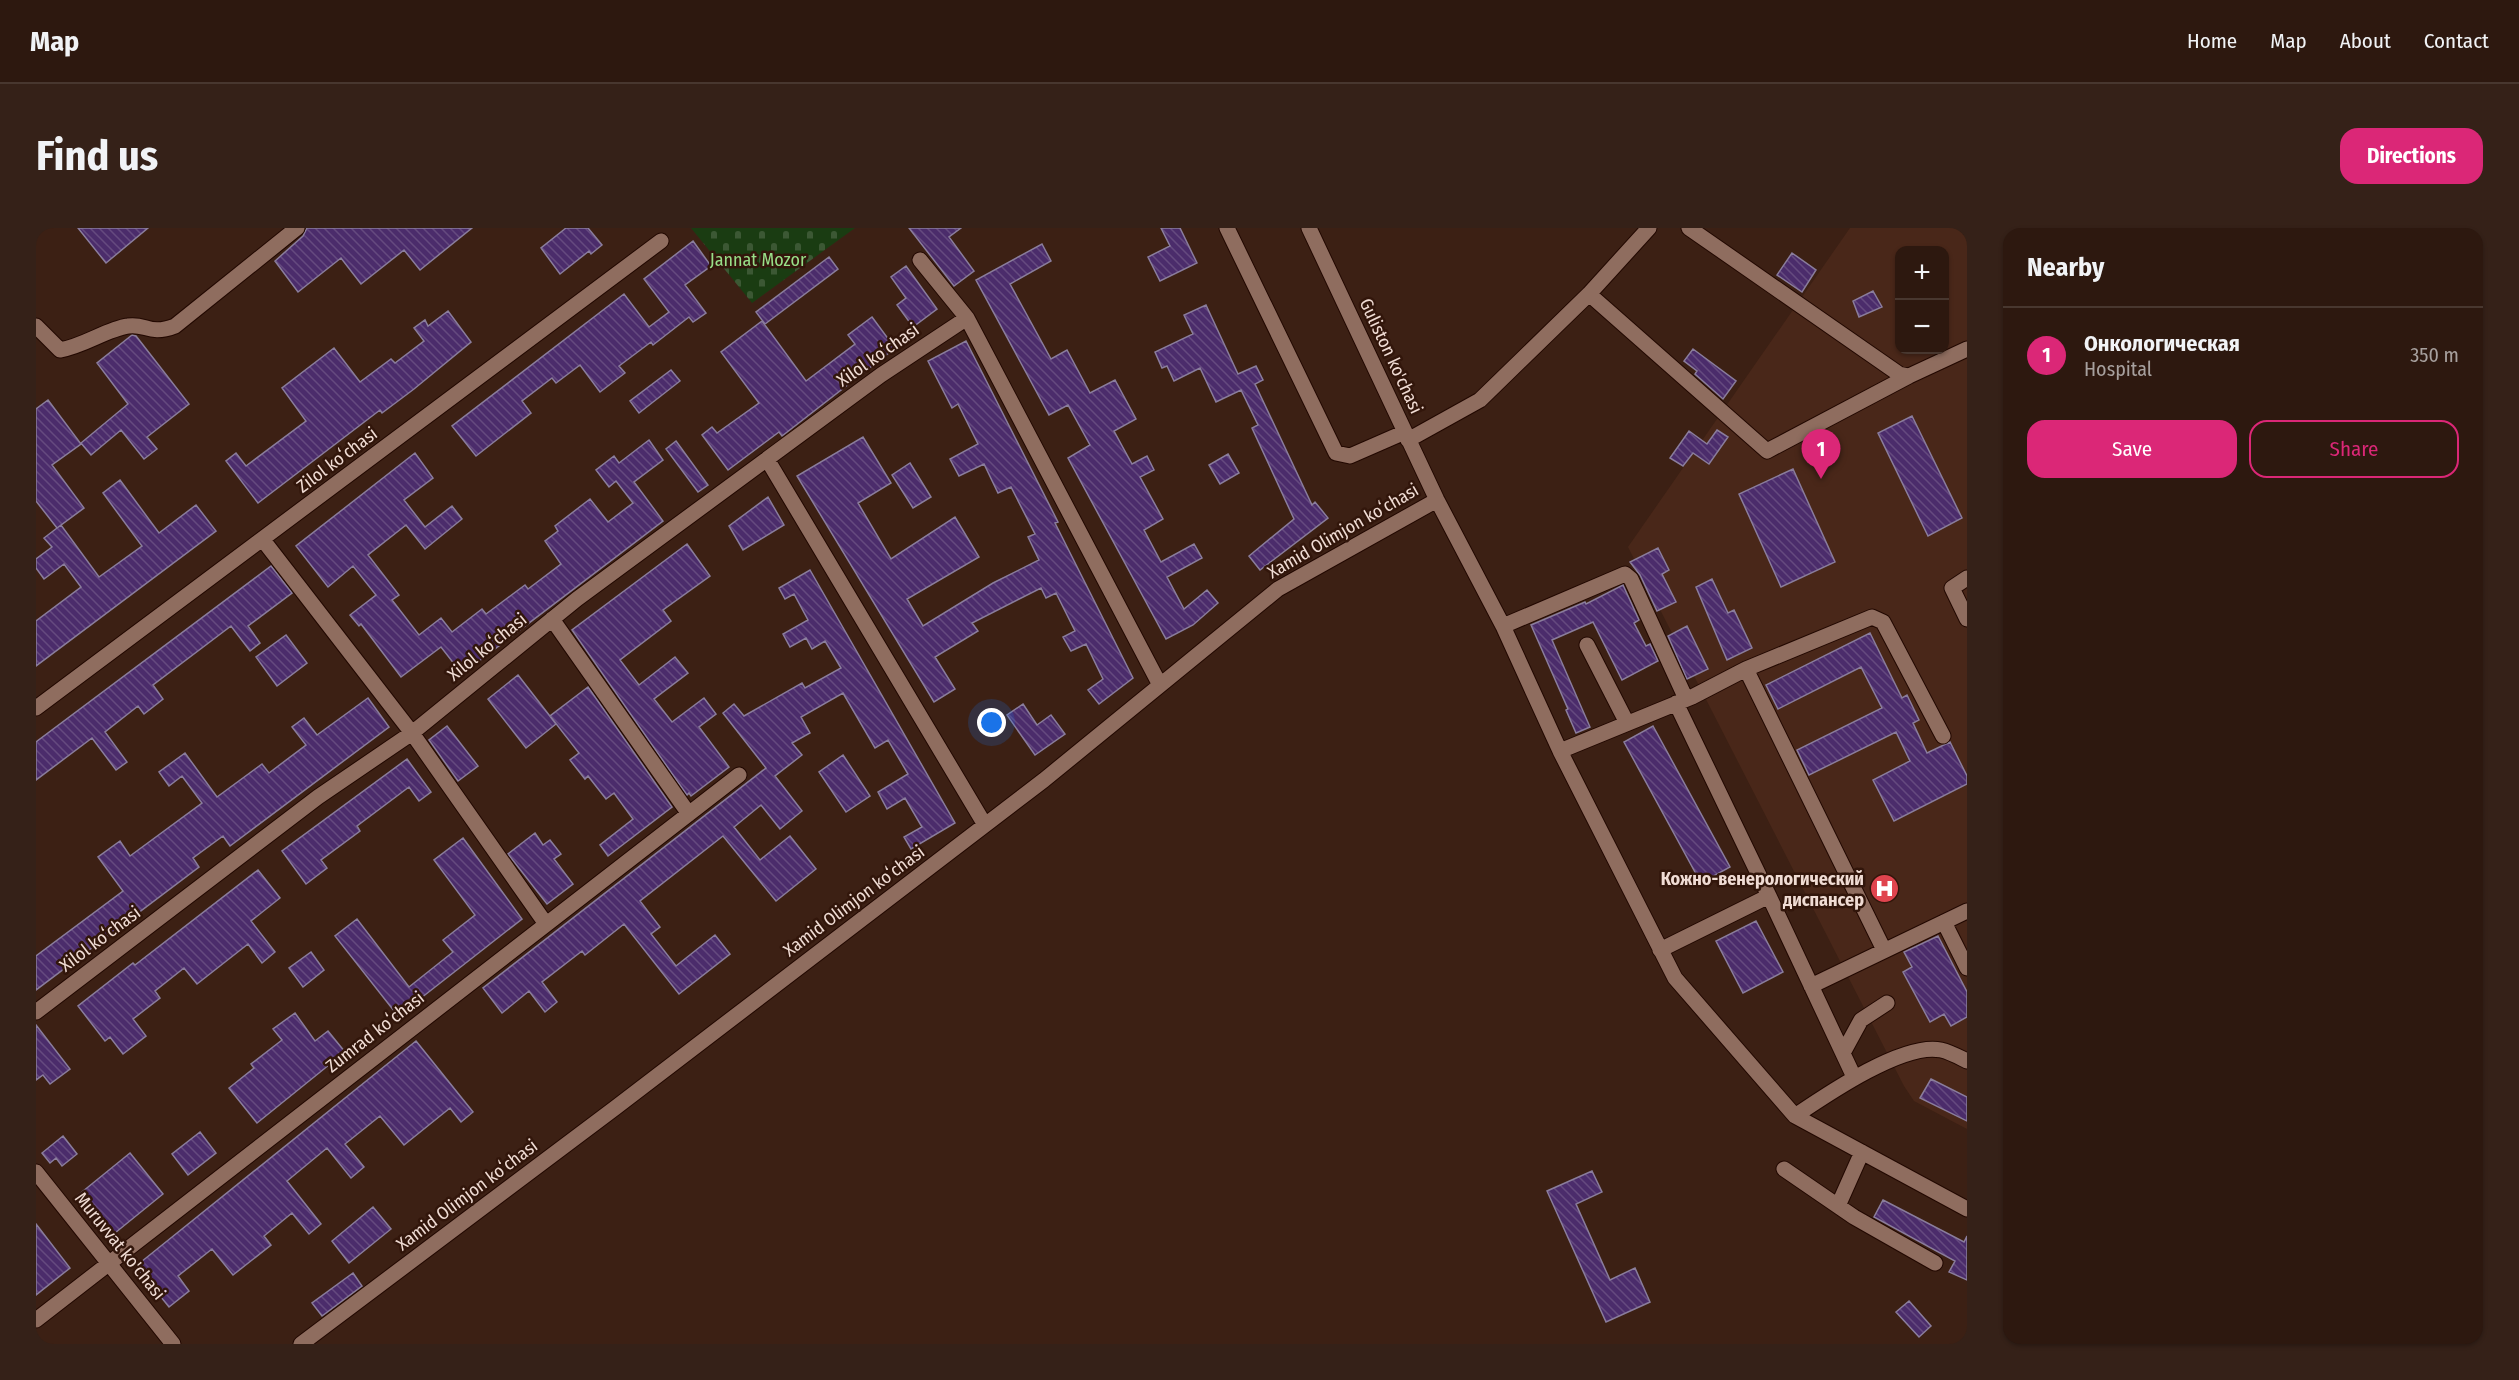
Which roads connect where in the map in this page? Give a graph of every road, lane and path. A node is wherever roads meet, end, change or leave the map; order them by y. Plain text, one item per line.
1 (297, 228) edge
2 (1227, 228) edge
3 (1309, 228) edge
4 (1649, 228) edge
5 (1689, 228) edge
6 (661, 241) dead end
7 (920, 260) dead end
8 (1589, 294) junction
9 (967, 318) junction
10 (36, 326) edge
11 (1967, 350) edge
12 (1909, 376) junction
13 (1407, 436) junction
14 (766, 459) junction
15 (1437, 500) junction
16 (263, 540) junction
17 (1967, 578) edge
18 (552, 619) junction
19 (1967, 619) edge
20 (1503, 626) junction
21 (1587, 645) dead end
22 (1746, 669) junction
23 (1160, 685) junction
24 (1681, 701) junction
25 (36, 708) edge
26 (1627, 723) junction
27 (412, 733) junction
28 (1942, 736) dead end
29 (1560, 751) junction
30 (739, 775) dead end
31 (688, 814) junction
32 (985, 825) junction
33 (1769, 896) junction
34 (1967, 911) edge
35 (1944, 922) junction
36 (546, 924) junction
37 (1660, 950) junction
38 (1884, 950) junction
39 (1967, 968) edge
40 (1811, 986) junction
41 (1887, 1003) dead end
42 (36, 1011) edge
43 (1843, 1053) junction
44 (1967, 1060) edge
45 (1854, 1077) junction
46 (1795, 1116) junction
47 (1862, 1152) junction
48 (1784, 1169) dead end
49 (36, 1172) edge
50 (1838, 1206) junction
51 (1967, 1209) edge
52 (109, 1263) junction
53 (1935, 1263) dead end
54 (36, 1320) edge
55 (173, 1344) edge
56 (301, 1344) edge

1 - 10 street
2 - 13 street
3 - 13 street, Guliston ko'chasi
4 - 8 street
5 - 12 street
6 - 16 street, Zilol koʻchasi
7 - 9 street
8 - 12 street
8 - 13 street
9 - 14 street, Xilol koʻchasi
9 - 23 street
11 - 12 street
13 - 15 street, Guliston ko'chasi
14 - 18 street, Xilol koʻchasi
14 - 32 street
15 - 20 street, Guliston ko'chasi
15 - 23 street, Xamid Olimjon koʻchasi
16 - 25 street, Zilol koʻchasi
16 - 27 street
17 - 19 street
18 - 27 street, Xilol koʻchasi
18 - 31 street
20 - 24 street
20 - 29 street, Guliston ko'chasi
21 - 26 street
22 - 24 street
22 - 28 street
22 - 38 street
23 - 32 street, Xamid Olimjon koʻchasi
24 - 26 street
24 - 33 street
26 - 29 street
27 - 36 street
27 - 42 street, Xilol koʻchasi
29 - 37 street, Guliston ko'chasi
30 - 31 street, Zumrad koʻchasi
31 - 36 street, Zumrad koʻchasi
32 - 56 street, Xamid Olimjon koʻchasi
33 - 37 street
33 - 40 street
34 - 35 street
35 - 38 street
35 - 39 street
36 - 52 street, Zumrad koʻchasi
37 - 46 street, Guliston ko'chasi
38 - 40 street
40 - 43 street
41 - 43 street
43 - 45 street
44 - 45 street
45 - 46 street
46 - 47 street
47 - 50 street
47 - 51 street
48 - 50 street
49 - 52 street, Muruvvat ko'chasi
50 - 53 street
52 - 54 street, Zumrad koʻchasi
52 - 55 street, Muruvvat ko'chasi

